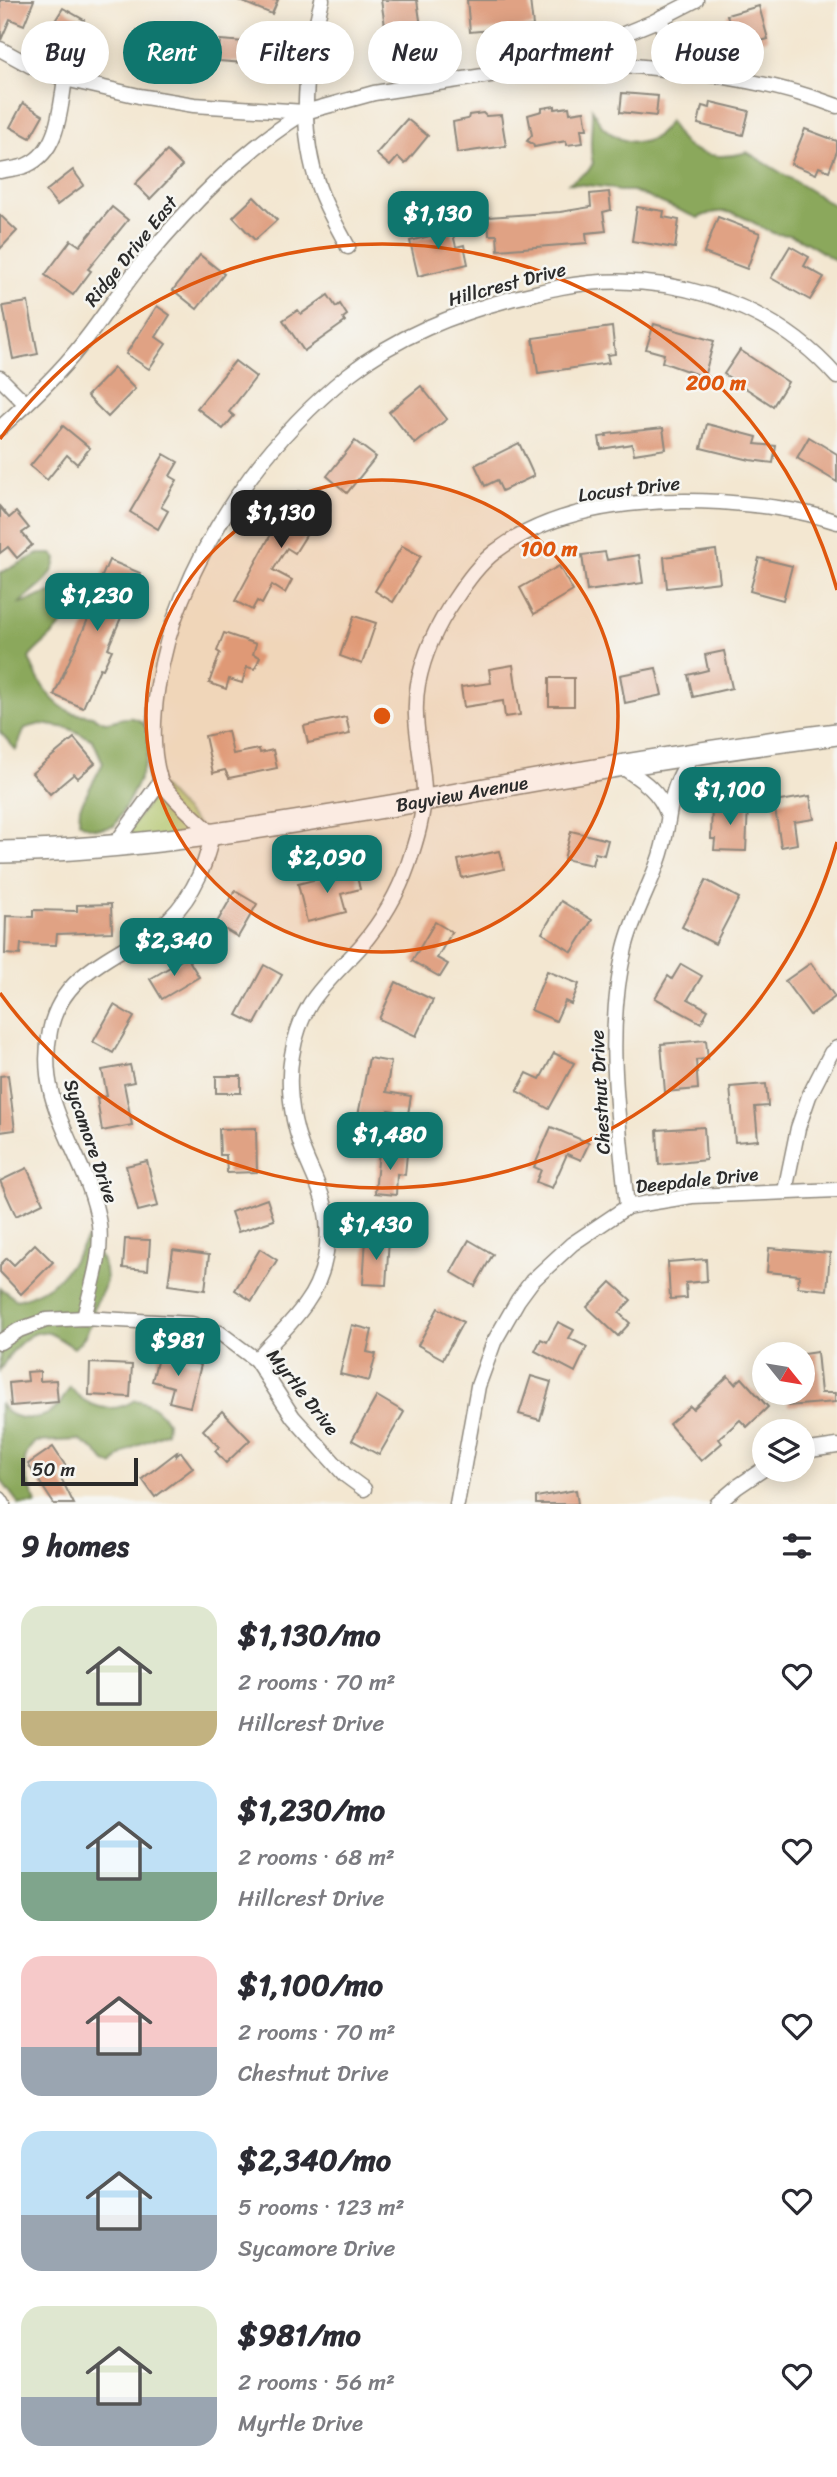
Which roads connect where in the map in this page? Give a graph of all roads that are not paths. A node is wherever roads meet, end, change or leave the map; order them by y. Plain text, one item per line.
1 (322, 0) edge
2 (696, 0) edge
3 (662, 17) junction
4 (662, 21) edge
5 (637, 28) edge
6 (0, 49) edge
7 (21, 61) edge
8 (476, 77) edge
9 (64, 84) edge
10 (87, 84) edge
11 (760, 84) edge
12 (837, 106) edge
13 (305, 112) junction
14 (0, 171) edge
15 (348, 247) dead end
16 (837, 377) edge
17 (0, 378) edge
18 (26, 404) junction
19 (0, 428) edge
20 (837, 523) edge
21 (837, 734) edge
22 (694, 754) junction
23 (621, 766) junction
24 (160, 782) junction
25 (423, 800) junction
26 (667, 814) junction
27 (212, 834) junction
28 (114, 846) junction
29 (0, 852) edge
30 (837, 1048) edge
31 (837, 1190) edge
32 (785, 1191) junction
33 (627, 1207) junction
34 (84, 1318) junction
35 (0, 1342) edge
36 (256, 1360) junction
37 (837, 1446) edge
38 (815, 1449) edge
39 (752, 1477) edge
40 (364, 1489) dead end
41 (0, 1499) edge
42 (3, 1504) edge
43 (457, 1504) edge
44 (717, 1504) edge

1 - 13 street
2 - 3 street
3 - 4 street
3 - 5 street
6 - 7 street
8 - 13 street
9 - 14 street
10 - 13 street
11 - 12 street
13 - 15 street
13 - 18 street, Ridge Drive East
16 - 24 street, Hillcrest Drive
17 - 18 street
18 - 19 street, Ridge Drive East
20 - 25 street, Locust Drive
21 - 22 main road, Bayview Avenue
22 - 23 main road, Bayview Avenue
22 - 26 street, Chestnut Drive
23 - 25 main road, Bayview Avenue
23 - 26 street
24 - 27 street
24 - 28 street
25 - 27 main road, Bayview Avenue
25 - 36 street, Locust Drive
26 - 33 street, Chestnut Drive
27 - 28 main road, Bayview Avenue
27 - 34 street, Sycamore Drive
28 - 29 main road, Bayview Avenue
30 - 32 street
31 - 32 street, Deepdale Drive
32 - 33 street, Deepdale Drive
33 - 43 street, Deepdale Drive
34 - 35 street, Myrtle Drive
34 - 36 street, Myrtle Drive
36 - 40 street, Myrtle Drive
37 - 38 street
39 - 44 street
41 - 42 street

